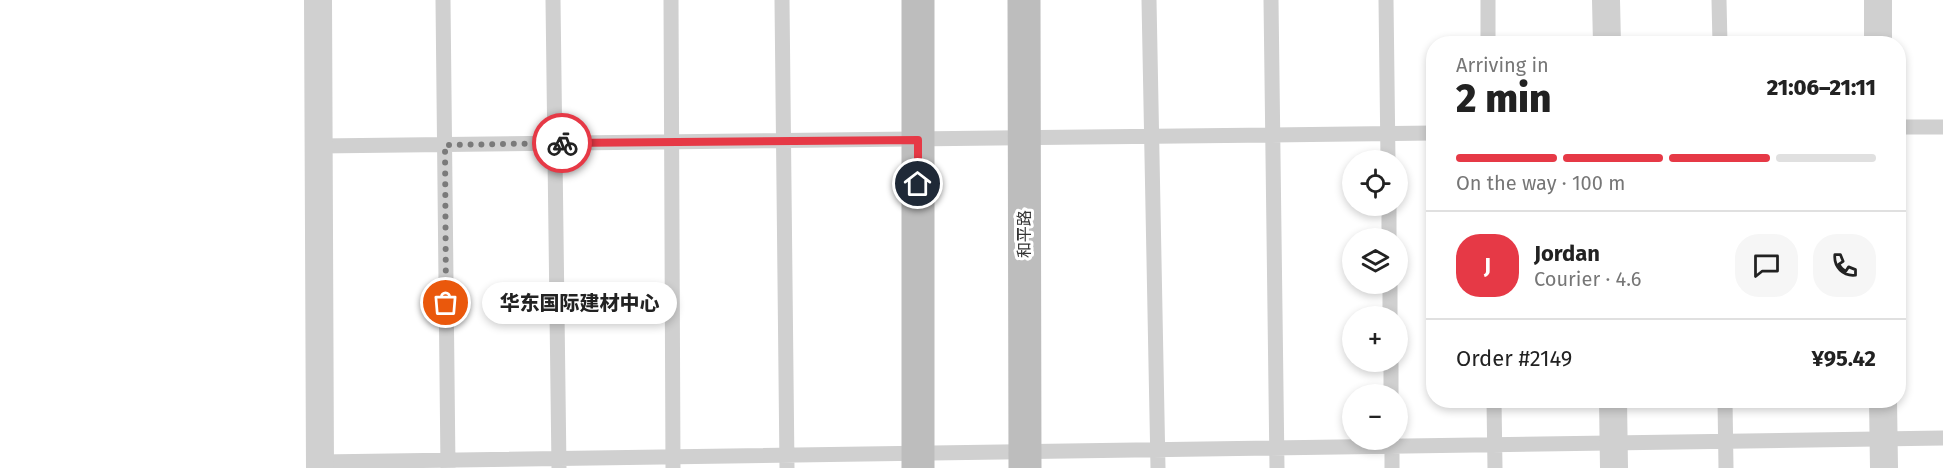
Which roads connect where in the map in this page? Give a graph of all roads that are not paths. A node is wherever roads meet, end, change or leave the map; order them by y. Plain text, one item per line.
1 (318, 0) edge
2 (443, 0) edge
3 (553, 0) edge
4 (670, 0) edge
5 (782, 0) edge
6 (918, 0) edge
7 (1024, 0) edge
8 (1149, 0) edge
9 (1271, 0) edge
10 (1386, 0) edge
11 (1488, 0) edge
12 (1606, 0) edge
13 (1719, 0) edge
14 (1878, 0) edge
15 (1488, 36) edge
16 (1607, 36) edge
17 (1720, 36) edge
18 (1878, 36) edge
19 (1906, 127) edge
20 (1943, 127) edge
21 (1426, 133) edge
22 (1388, 134) junction
23 (1273, 135) junction
24 (1151, 137) junction
25 (1024, 138) junction
26 (918, 140) junction
27 (784, 141) junction
28 (671, 142) junction
29 (555, 144) junction
30 (445, 145) junction
31 (319, 146) junction
32 (1388, 150) edge
33 (1494, 408) edge
34 (1613, 408) edge
35 (1725, 408) edge
36 (1883, 408) edge
37 (1943, 438) edge
38 (1884, 439) junction
39 (1726, 441) junction
40 (1408, 443) edge
41 (1494, 444) junction
42 (1342, 445) edge
43 (1277, 447) junction
44 (1158, 450) junction
45 (1392, 450) edge
46 (1614, 455) edge
47 (918, 460) edge
48 (1025, 460) edge
49 (787, 461) edge
50 (673, 462) edge
51 (559, 463) edge
52 (448, 464) edge
53 (320, 465) edge
54 (1158, 468) edge
55 (1277, 468) edge
56 (1392, 468) edge
57 (1495, 468) edge
58 (1726, 468) edge
59 (1884, 468) edge

1 - 31 street
2 - 30 lane
3 - 29 lane
4 - 28 lane
5 - 27 lane
6 - 26 main road
7 - 25 main road, 和平路
8 - 24 lane
9 - 23 lane
10 - 22 lane
11 - 15 lane
12 - 16 street
13 - 17 lane
14 - 18 street
19 - 20 lane
21 - 22 lane
22 - 23 lane
22 - 32 lane
23 - 24 lane
23 - 43 lane
24 - 25 lane
24 - 44 lane
25 - 26 lane
25 - 48 main road, 和平路
26 - 27 lane
26 - 47 main road
27 - 28 lane
27 - 49 lane
28 - 29 lane
28 - 50 lane
29 - 30 lane
29 - 51 lane
30 - 31 lane
30 - 52 lane
31 - 53 street
33 - 41 lane
34 - 46 street
35 - 39 lane
36 - 38 street
37 - 38 lane
38 - 39 lane
38 - 59 street
39 - 46 lane
39 - 58 lane
40 - 41 lane
41 - 46 lane
41 - 57 lane
42 - 43 lane
43 - 44 lane
43 - 55 lane
44 - 48 lane
44 - 54 lane
45 - 56 lane
47 - 48 lane
47 - 49 lane
49 - 50 lane
50 - 51 lane
51 - 52 lane
52 - 53 lane

